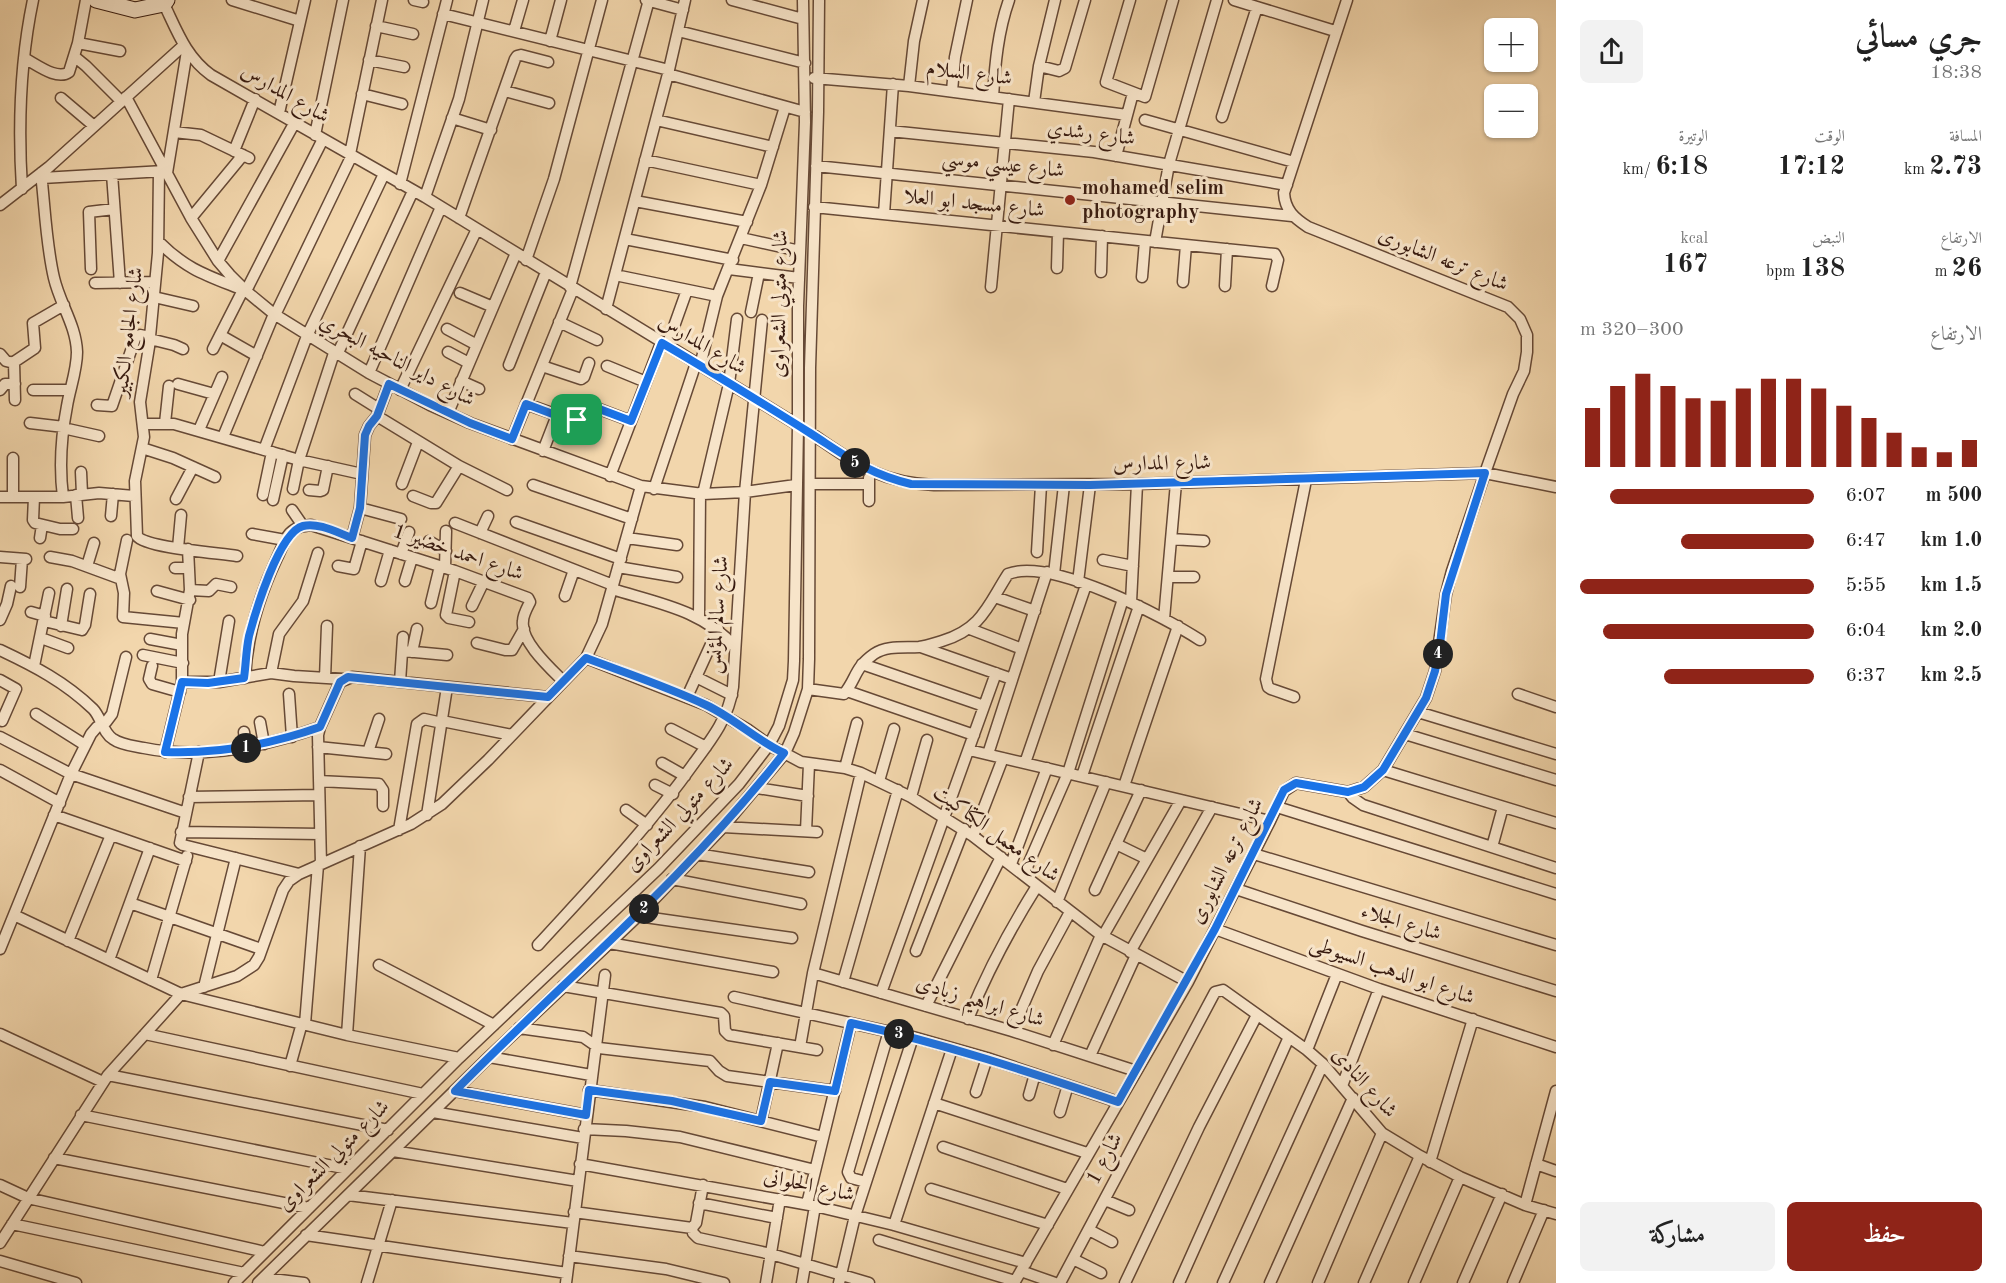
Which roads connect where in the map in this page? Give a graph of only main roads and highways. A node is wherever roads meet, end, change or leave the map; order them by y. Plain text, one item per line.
1 (96, 0) edge
2 (165, 2) edge

1 - 2 main road

